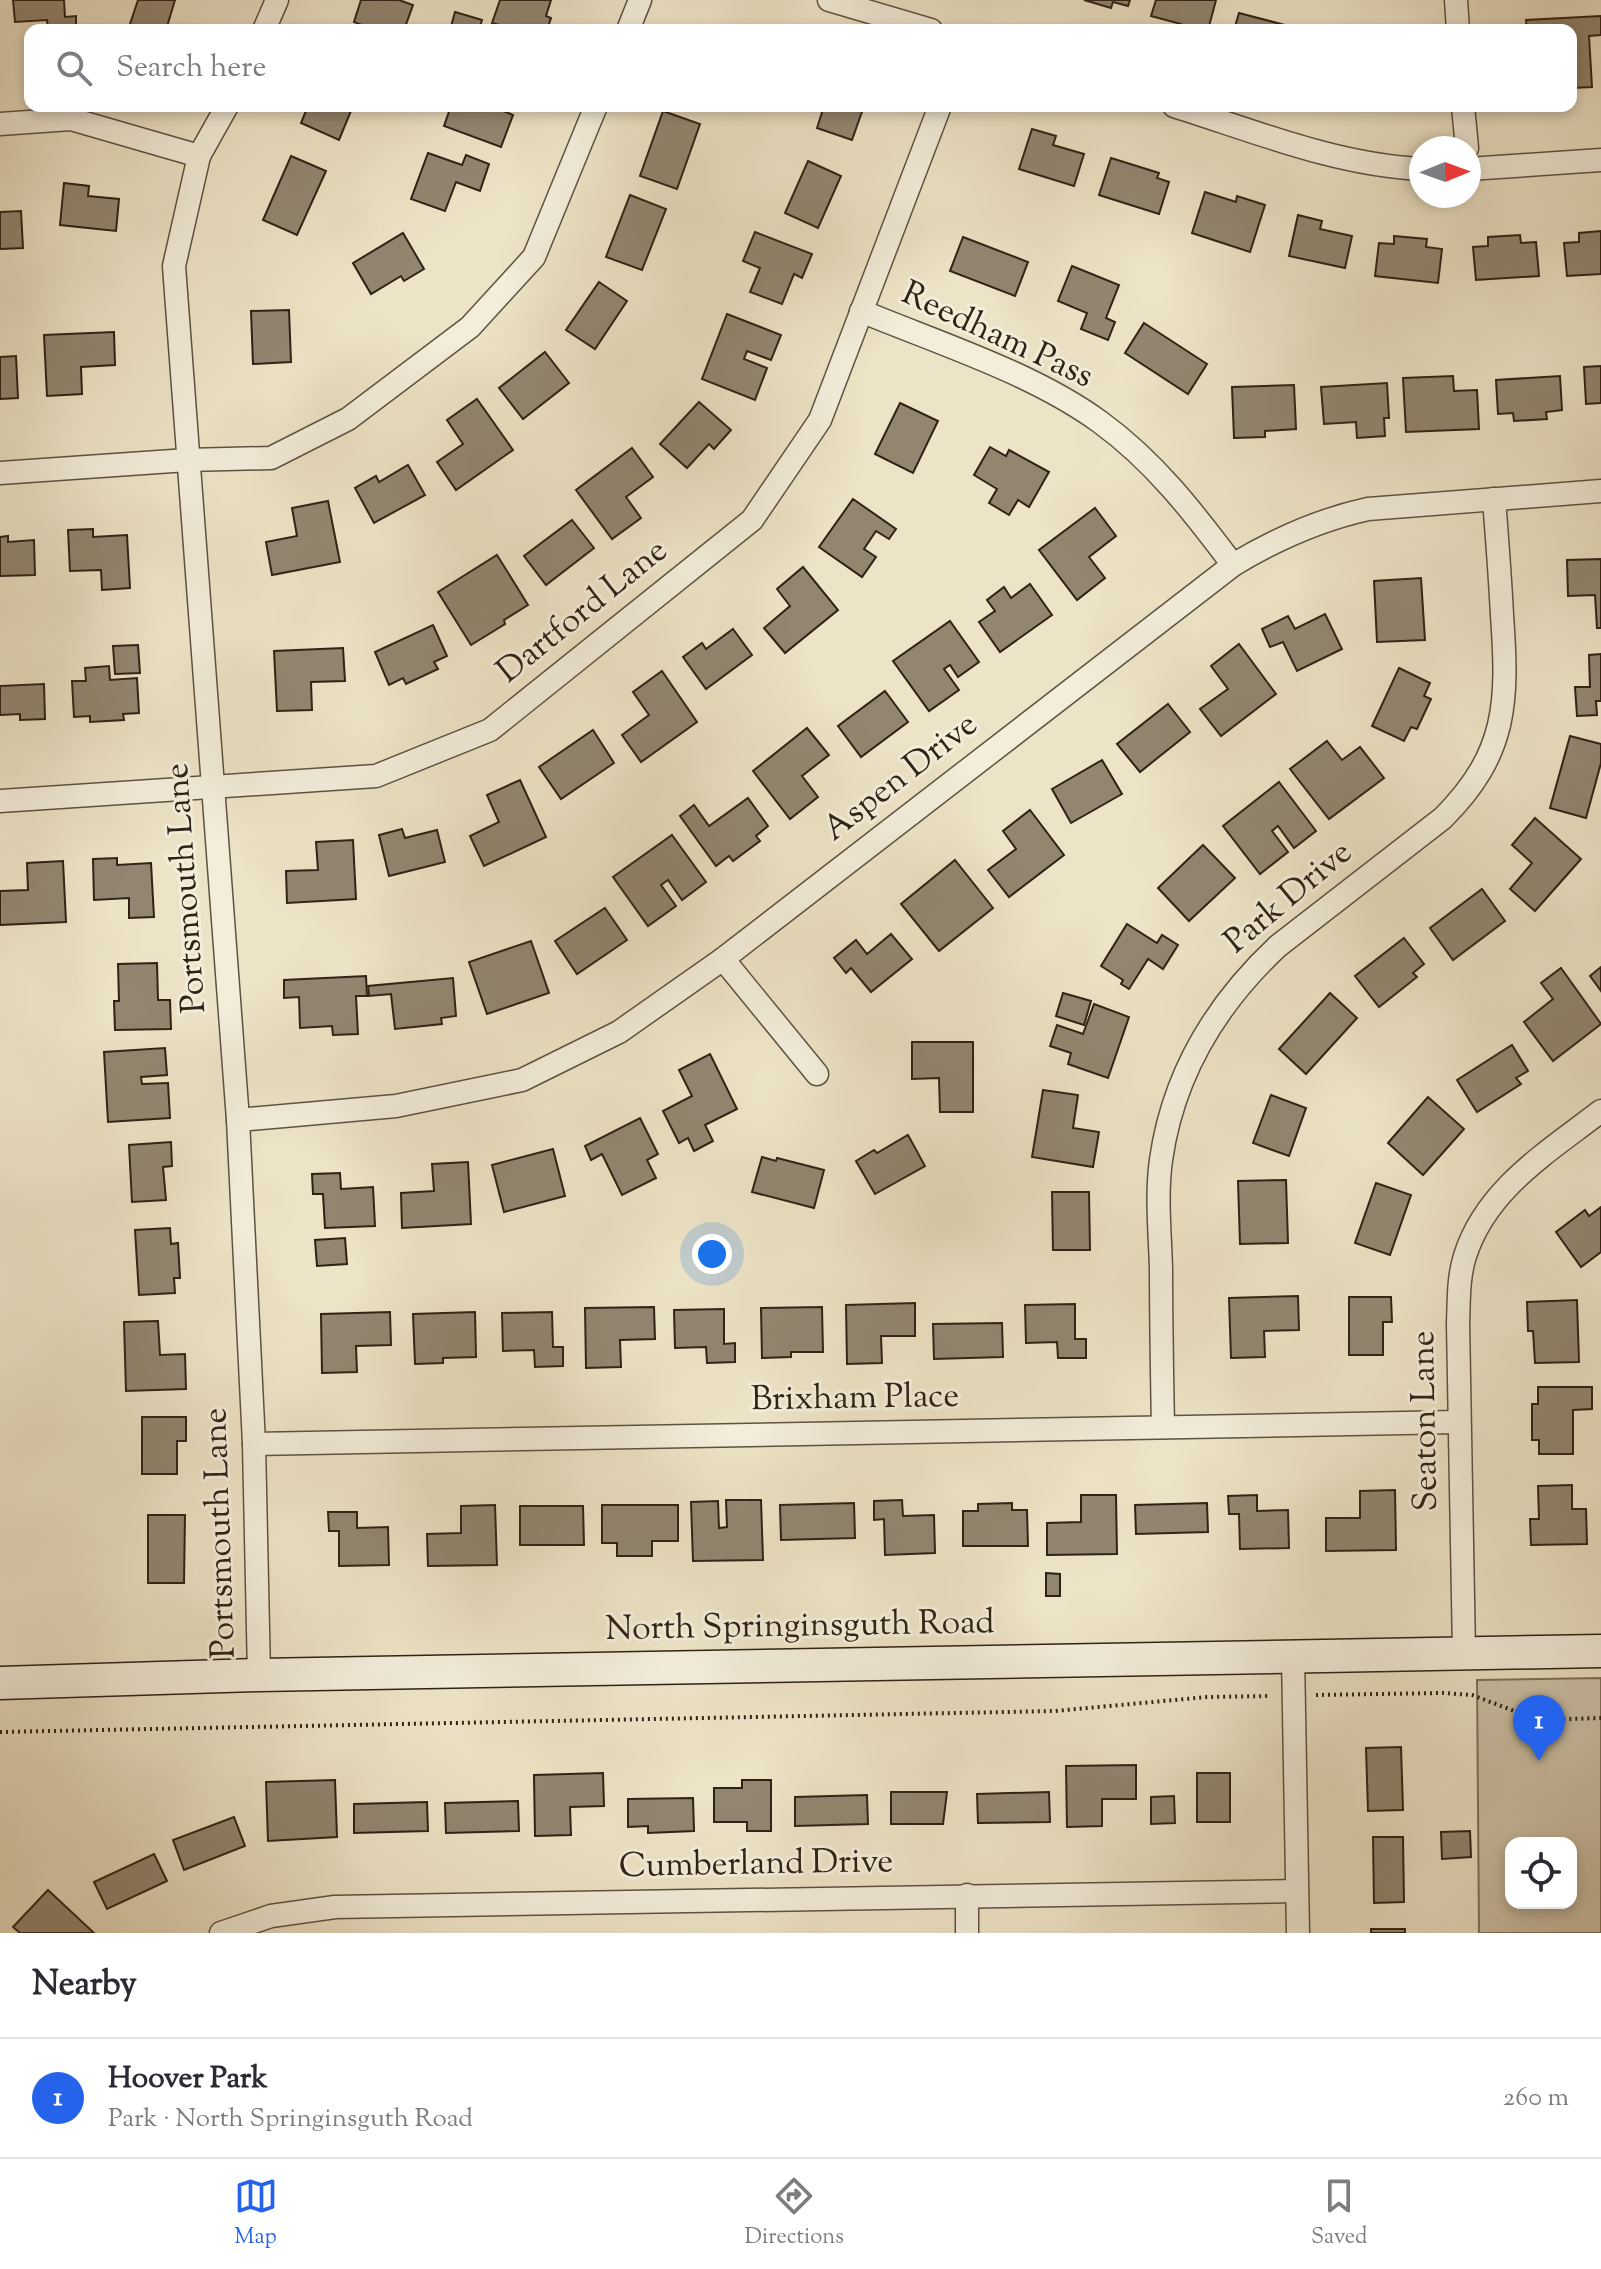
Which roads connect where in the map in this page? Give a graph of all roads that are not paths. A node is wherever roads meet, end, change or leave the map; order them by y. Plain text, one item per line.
1 (277, 0) edge
2 (640, 0) edge
3 (829, 0) edge
4 (1456, 0) edge
5 (267, 24) edge
6 (630, 24) edge
7 (911, 24) edge
8 (1458, 24) edge
9 (224, 112) edge
10 (594, 112) edge
11 (938, 112) edge
12 (1194, 112) edge
13 (1464, 112) edge
14 (0, 124) edge
15 (1466, 136) edge
16 (199, 156) junction
17 (1601, 160) edge
18 (1481, 168) edge
19 (1409, 169) edge
20 (861, 311) junction
21 (187, 460) junction
22 (0, 473) edge
23 (1601, 491) edge
24 (1494, 499) junction
25 (1233, 565) junction
26 (213, 789) junction
27 (0, 801) edge
28 (723, 959) junction
29 (817, 1074) dead end
30 (1601, 1111) edge
31 (238, 1120) junction
32 (1458, 1422) junction
33 (1163, 1427) junction
34 (254, 1444) junction
35 (1601, 1651) edge
36 (1464, 1653) junction
37 (1293, 1656) junction
38 (259, 1675) junction
39 (0, 1683) edge
40 (1297, 1891) junction
41 (967, 1895) junction
42 (221, 1933) edge
43 (967, 1933) edge
44 (1298, 1933) edge

1 - 5 street
2 - 6 street
3 - 7 street
4 - 8 street
9 - 16 street, Portsmouth Lane
10 - 21 street
11 - 20 street, Dartford Lane
12 - 19 street
13 - 15 street
14 - 16 street
16 - 21 street, Portsmouth Lane
17 - 18 street
20 - 25 street, Reedham Pass
20 - 26 street, Dartford Lane
21 - 22 street
21 - 26 street, Portsmouth Lane
23 - 24 street, Aspen Drive
24 - 25 street, Aspen Drive
24 - 33 street, Park Drive
25 - 28 street, Aspen Drive
26 - 27 street, Dartford Lane
26 - 31 street, Portsmouth Lane
28 - 29 street
28 - 31 street, Aspen Drive
30 - 32 street, Seaton Lane
31 - 34 street, Portsmouth Lane
32 - 33 street, Brixham Place
32 - 36 street, Seaton Lane
33 - 34 street, Brixham Place
34 - 38 street, Portsmouth Lane
35 - 36 street, North Springinsguth Road
36 - 37 street, North Springinsguth Road
37 - 38 street, North Springinsguth Road
37 - 40 street
38 - 39 street, North Springinsguth Road
40 - 41 street, Cumberland Drive
40 - 44 street
41 - 42 street, Cumberland Drive
41 - 43 street

